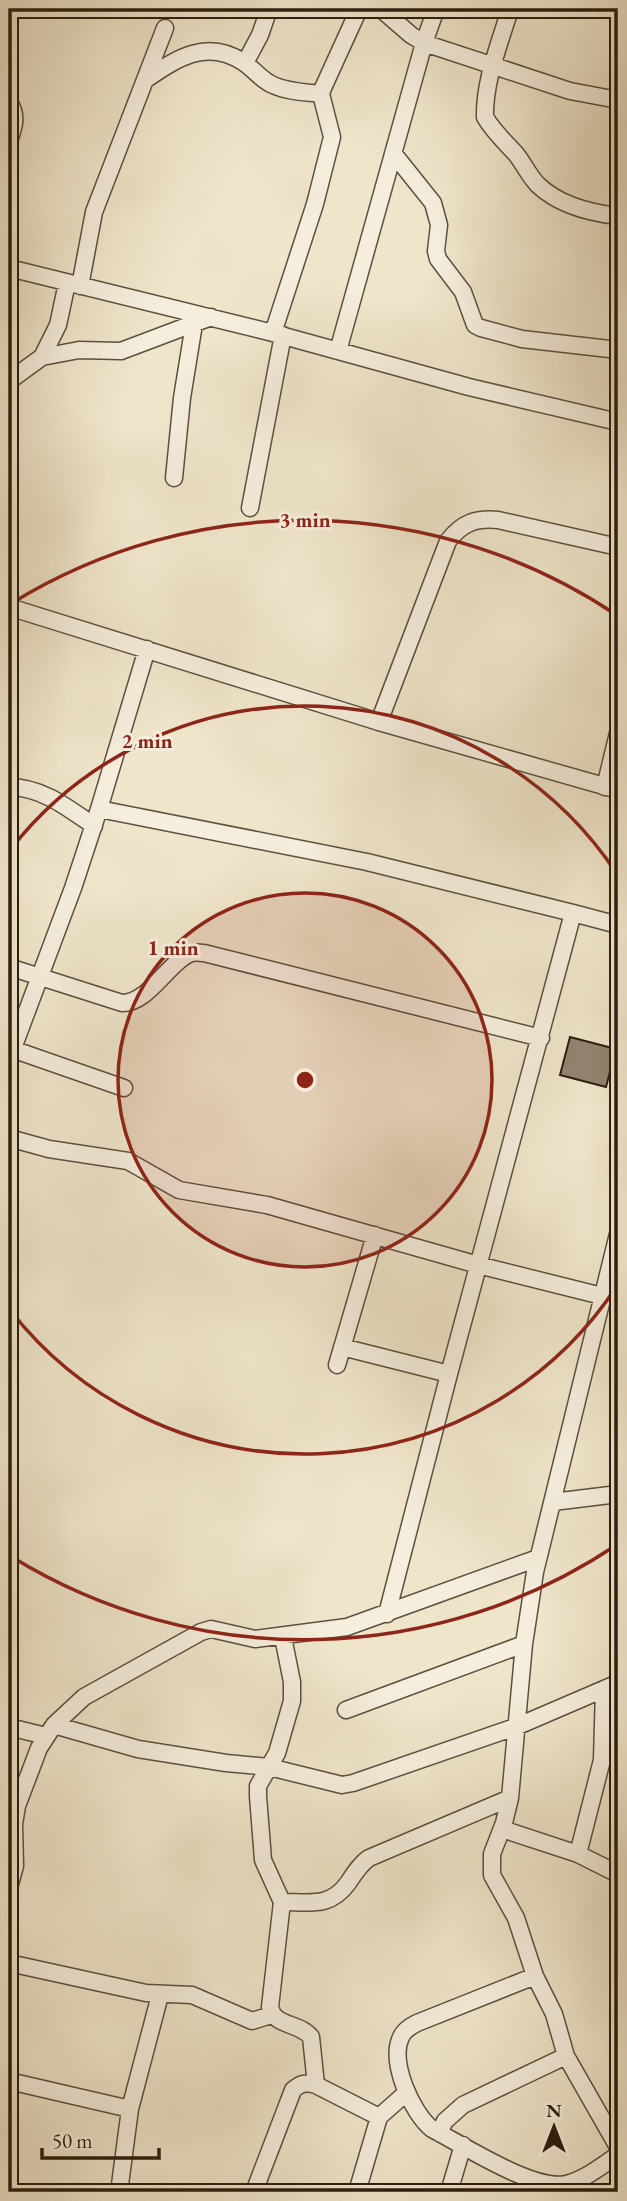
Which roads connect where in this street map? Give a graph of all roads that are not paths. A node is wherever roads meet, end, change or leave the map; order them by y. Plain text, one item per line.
1 (269, 9) edge
2 (359, 9) edge
3 (381, 9) edge
4 (436, 9) edge
5 (510, 9) edge
6 (165, 28) dead end
7 (424, 43) junction
8 (245, 63) junction
9 (493, 66) junction
10 (145, 80) junction
11 (321, 94) junction
12 (618, 100) edge
13 (9, 102) edge
14 (9, 141) edge
15 (393, 153) junction
16 (618, 216) edge
17 (9, 268) edge
18 (73, 284) junction
19 (211, 317) junction
20 (194, 324) junction
21 (278, 334) junction
22 (618, 350) edge
23 (338, 351) junction
24 (42, 357) junction
25 (9, 381) edge
26 (618, 422) edge
27 (174, 478) dead end
28 (250, 508) dead end
29 (618, 547) edge
30 (9, 607) edge
31 (147, 649) junction
32 (379, 722) junction
33 (618, 733) edge
34 (9, 787) edge
35 (612, 789) edge
36 (99, 809) junction
37 (94, 826) junction
38 (573, 913) junction
39 (618, 925) edge
40 (9, 967) edge
41 (39, 977) junction
42 (541, 1038) junction
43 (11, 1054) edge
44 (124, 1088) dead end
45 (9, 1138) edge
46 (618, 1234) edge
47 (376, 1235) junction
48 (478, 1265) junction
49 (602, 1296) junction
50 (342, 1347) junction
51 (337, 1365) dead end
52 (449, 1374) junction
53 (618, 1494) edge
54 (553, 1502) junction
55 (538, 1558) junction
56 (387, 1614) junction
57 (283, 1637) junction
58 (524, 1644) junction
59 (611, 1686) edge
60 (346, 1710) dead end
61 (518, 1726) junction
62 (9, 1727) edge
63 (50, 1730) junction
64 (618, 1754) edge
65 (602, 1760) junction
66 (269, 1767) junction
67 (510, 1798) junction
68 (502, 1829) junction
69 (578, 1854) junction
70 (618, 1874) edge
71 (9, 1888) edge
72 (282, 1902) junction
73 (9, 1963) edge
74 (535, 1976) junction
75 (160, 1995) junction
76 (271, 2015) junction
77 (566, 2056) junction
78 (9, 2081) edge
79 (316, 2085) junction
80 (407, 2093) junction
81 (130, 2109) junction
82 (379, 2117) junction
83 (439, 2133) junction
84 (463, 2145) junction
85 (618, 2147) edge
86 (618, 2155) edge
87 (524, 2185) edge
88 (119, 2192) edge
89 (254, 2192) edge
90 (357, 2192) edge
91 (449, 2192) edge

1 - 8 street
2 - 11 street
3 - 7 street
4 - 7 street
5 - 9 street
6 - 10 street
7 - 9 street
7 - 15 street
8 - 10 street
8 - 11 street
9 - 12 street
9 - 16 street
10 - 18 street
11 - 21 street
13 - 14 street
15 - 22 street
15 - 23 street
17 - 18 street
18 - 19 street
18 - 24 street
19 - 20 street
19 - 21 street
20 - 24 street
20 - 27 street
21 - 23 street
21 - 28 street
23 - 26 street
24 - 25 street
29 - 32 street
30 - 31 street
31 - 32 street
31 - 36 street
32 - 35 street
33 - 35 street
34 - 37 street
36 - 37 street
36 - 38 street
37 - 41 street
38 - 39 street
38 - 42 street
40 - 41 street
41 - 42 street
41 - 43 street
42 - 48 street
43 - 44 street
45 - 47 street
46 - 49 street
47 - 48 street
47 - 50 street
48 - 49 street
48 - 52 street
49 - 54 street
50 - 51 street
50 - 52 street
52 - 56 street
53 - 54 street
54 - 55 street
55 - 56 street
55 - 58 street
56 - 57 street
57 - 63 street
57 - 66 street
58 - 60 street
58 - 61 street
59 - 61 street
59 - 65 street
61 - 66 street
61 - 67 street
62 - 63 street
63 - 66 street
63 - 71 street
64 - 65 street
65 - 69 street
66 - 72 street
67 - 68 street
67 - 72 street
68 - 69 street
68 - 74 street
69 - 70 street
72 - 76 street
73 - 75 street
74 - 77 street
74 - 80 street
75 - 76 street
75 - 81 street
76 - 79 street
77 - 83 street
77 - 85 street
78 - 81 street
79 - 82 street
79 - 89 street
80 - 82 street
80 - 83 street
81 - 88 street
82 - 90 street
83 - 84 street
84 - 87 street
84 - 91 street
86 - 87 street

